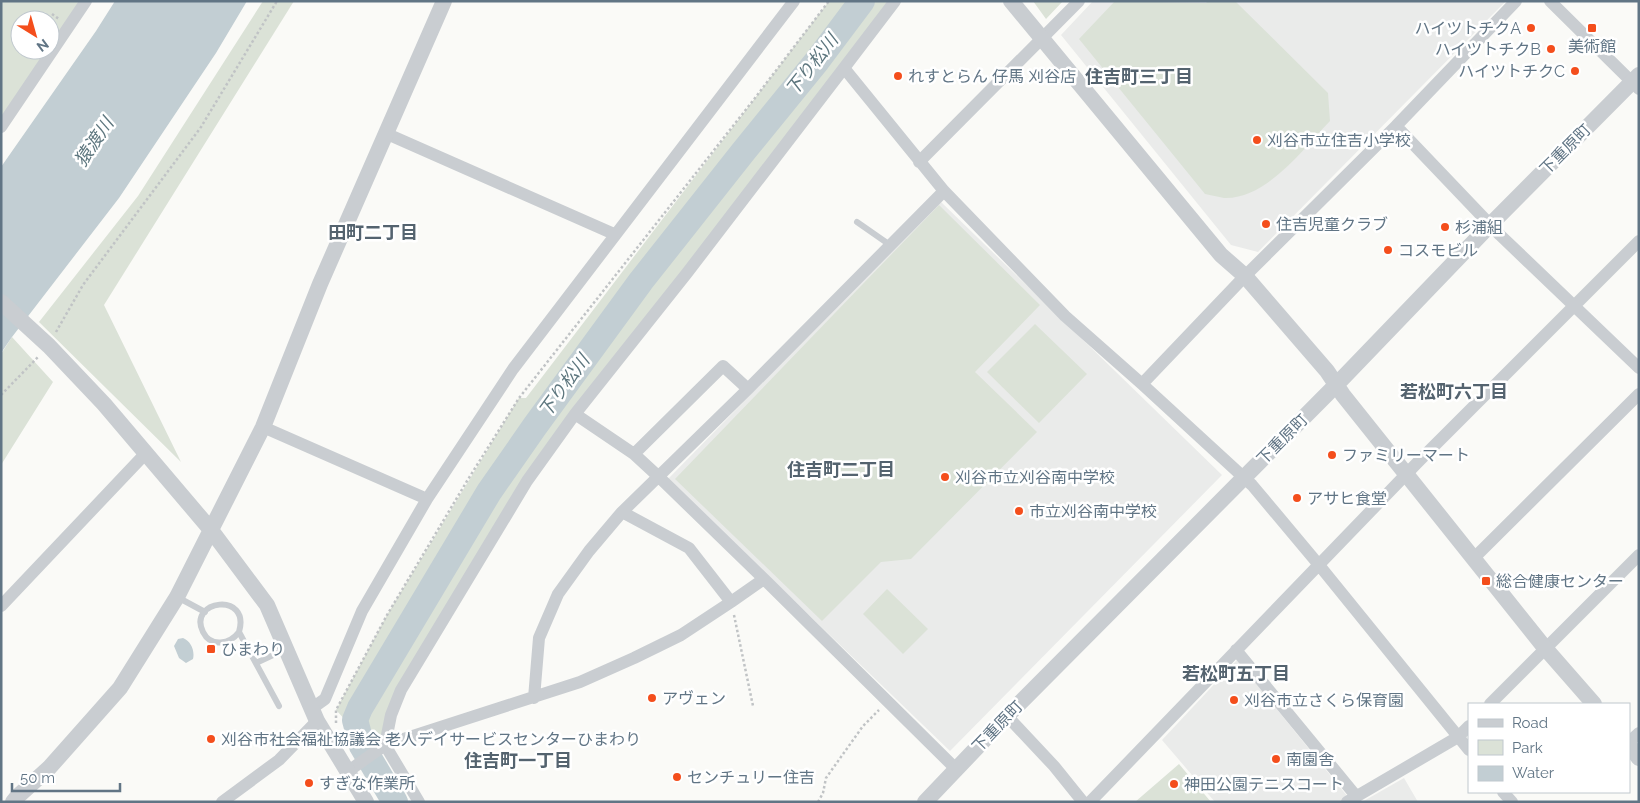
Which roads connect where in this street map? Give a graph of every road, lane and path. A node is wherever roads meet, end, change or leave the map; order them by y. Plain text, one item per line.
1 (86, 1) edge
2 (277, 1) edge
3 (444, 1) edge
4 (794, 1) edge
5 (829, 1) edge
6 (894, 1) edge
7 (1011, 1) edge
8 (1079, 1) edge
9 (1516, 1) edge
10 (1550, 1) edge
11 (1043, 39) junction
12 (844, 68) junction
13 (1636, 82) edge
14 (1396, 126) junction
15 (1, 127) edge
16 (385, 133) junction
17 (919, 162) junction
18 (944, 191) junction
19 (857, 222) dead end
20 (1490, 225) junction
21 (614, 234) junction
22 (1639, 241) edge
23 (890, 245) junction
24 (1244, 276) junction
25 (1, 302) edge
26 (1575, 306) junction
27 (49, 346) junction
28 (1639, 368) edge
29 (1142, 384) junction
30 (1336, 385) junction
31 (748, 390) junction
32 (1639, 394) edge
33 (1, 395) edge
34 (575, 414) junction
35 (263, 427) junction
36 (146, 453) junction
37 (634, 454) junction
38 (1407, 474) junction
39 (660, 478) junction
40 (1242, 478) junction
41 (427, 499) junction
42 (622, 512) junction
43 (211, 530) junction
44 (1639, 555) edge
45 (1474, 558) junction
46 (1319, 565) junction
47 (764, 579) junction
48 (178, 597) junction
49 (731, 602) junction
50 (1, 606) edge
51 (205, 612) junction
52 (239, 632) junction
53 (1545, 648) junction
54 (286, 649) junction
55 (1236, 650) junction
56 (256, 663) junction
57 (534, 698) junction
58 (888, 702) junction
59 (1491, 703) edge
60 (1593, 703) edge
61 (279, 706) dead end
62 (753, 706) dead end
63 (314, 715) junction
64 (1007, 716) junction
65 (336, 726) dead end
66 (1468, 727) edge
67 (1639, 733) edge
68 (1458, 737) junction
69 (1630, 743) edge
70 (385, 745) junction
71 (1630, 745) edge
72 (1468, 749) edge
73 (1639, 758) edge
74 (956, 769) junction
75 (347, 772) junction
76 (1352, 799) edge
77 (18, 800) edge
78 (222, 802) edge
79 (366, 802) edge
80 (419, 802) edge
81 (818, 802) edge
82 (925, 802) edge
83 (1083, 802) edge
84 (1090, 802) edge

1 - 15 street
2 - 27 path
3 - 16 street
4 - 21 street
5 - 65 path
6 - 12 street
7 - 11 street
8 - 11 street
9 - 14 street
10 - 13 street
11 - 17 street
11 - 24 street
12 - 17 street
12 - 34 street
13 - 20 street, 下重原町
14 - 20 street
14 - 24 street
16 - 21 street
16 - 35 street
17 - 18 street
18 - 23 street
18 - 29 street
19 - 23 lane
20 - 26 street
20 - 30 street, 下重原町
21 - 41 street
22 - 26 street
23 - 31 street
24 - 29 street
24 - 30 street
25 - 27 street
26 - 28 street
26 - 38 street
27 - 33 path
27 - 36 street
29 - 40 street
30 - 38 street
30 - 40 street, 下重原町
31 - 37 street
31 - 39 street
32 - 45 street
34 - 37 street
34 - 70 street
35 - 41 street
35 - 43 street
36 - 43 street
36 - 50 street
37 - 39 street
38 - 45 street
38 - 46 street
39 - 42 street
39 - 47 street
40 - 46 street
40 - 64 street, 下重原町
41 - 63 street
42 - 49 street
42 - 57 street
43 - 48 street
43 - 54 street
44 - 53 street
45 - 53 street
46 - 55 street
46 - 68 street
47 - 49 street
47 - 58 street
48 - 51 lane
48 - 77 street
49 - 57 street
49 - 62 path
51 - 52 lane
51 - 52 lane
52 - 56 lane
53 - 59 street
53 - 60 street
54 - 56 lane
54 - 63 street
55 - 76 street
55 - 84 street
56 - 61 lane
57 - 70 street
58 - 74 street
58 - 81 path
63 - 75 street
63 - 78 street
64 - 74 street, 下重原町
64 - 83 street
66 - 68 street
67 - 69 street
68 - 72 street
68 - 76 street
70 - 75 street
70 - 80 street
71 - 73 street
74 - 82 street, 下重原町
75 - 79 street

